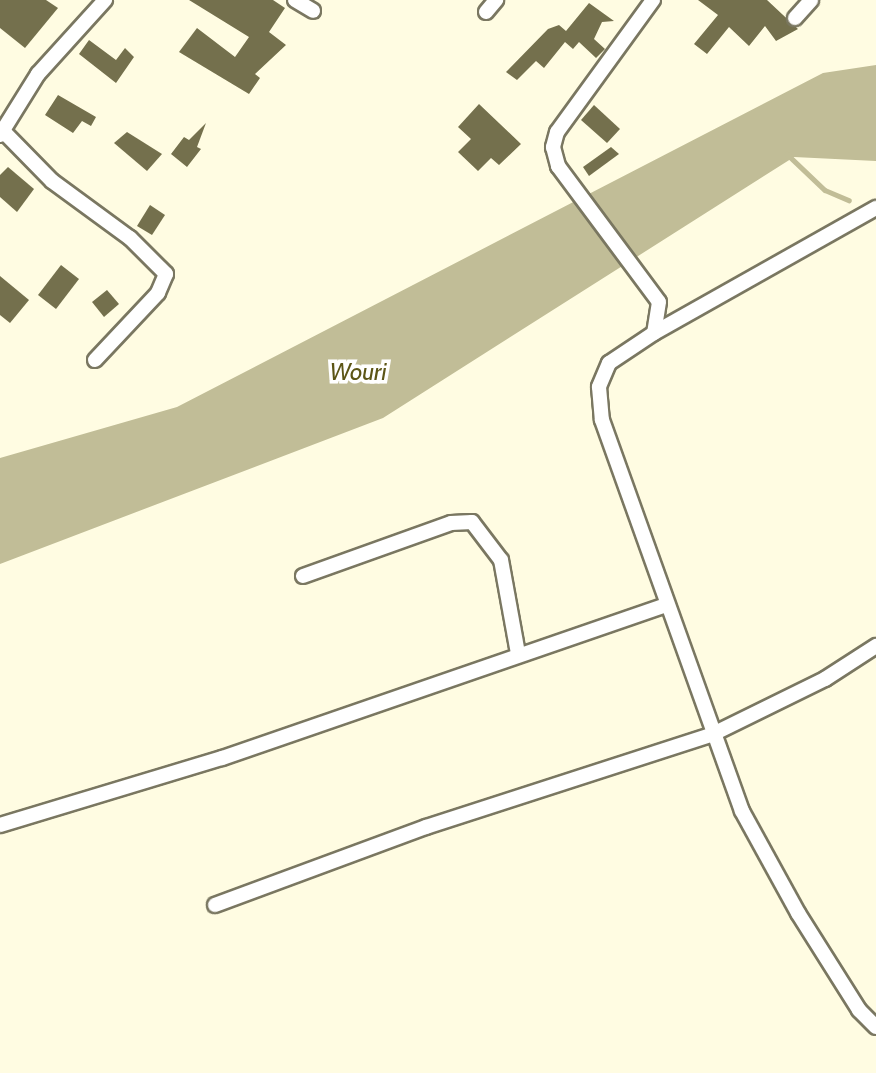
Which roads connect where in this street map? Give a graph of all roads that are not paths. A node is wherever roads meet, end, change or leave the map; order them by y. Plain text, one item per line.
1 (105, 0) edge
2 (295, 0) edge
3 (496, 0) edge
4 (653, 0) edge
5 (811, 0) edge
6 (313, 10) dead end
7 (486, 12) dead end
8 (795, 18) dead end
9 (1, 133) edge
10 (876, 208) edge
11 (654, 333) junction
12 (95, 360) dead end
13 (303, 576) dead end
14 (666, 605) junction
15 (876, 646) edge
16 (518, 654) junction
17 (711, 735) junction
18 (0, 825) edge
19 (215, 905) dead end
20 (876, 1027) edge

1 - 9 street
2 - 6 street
3 - 7 street
4 - 11 street
5 - 8 street
9 - 12 street
10 - 11 street
11 - 14 street
13 - 16 street
14 - 16 street
14 - 17 street
15 - 17 street
16 - 18 street
17 - 19 street
17 - 20 street

